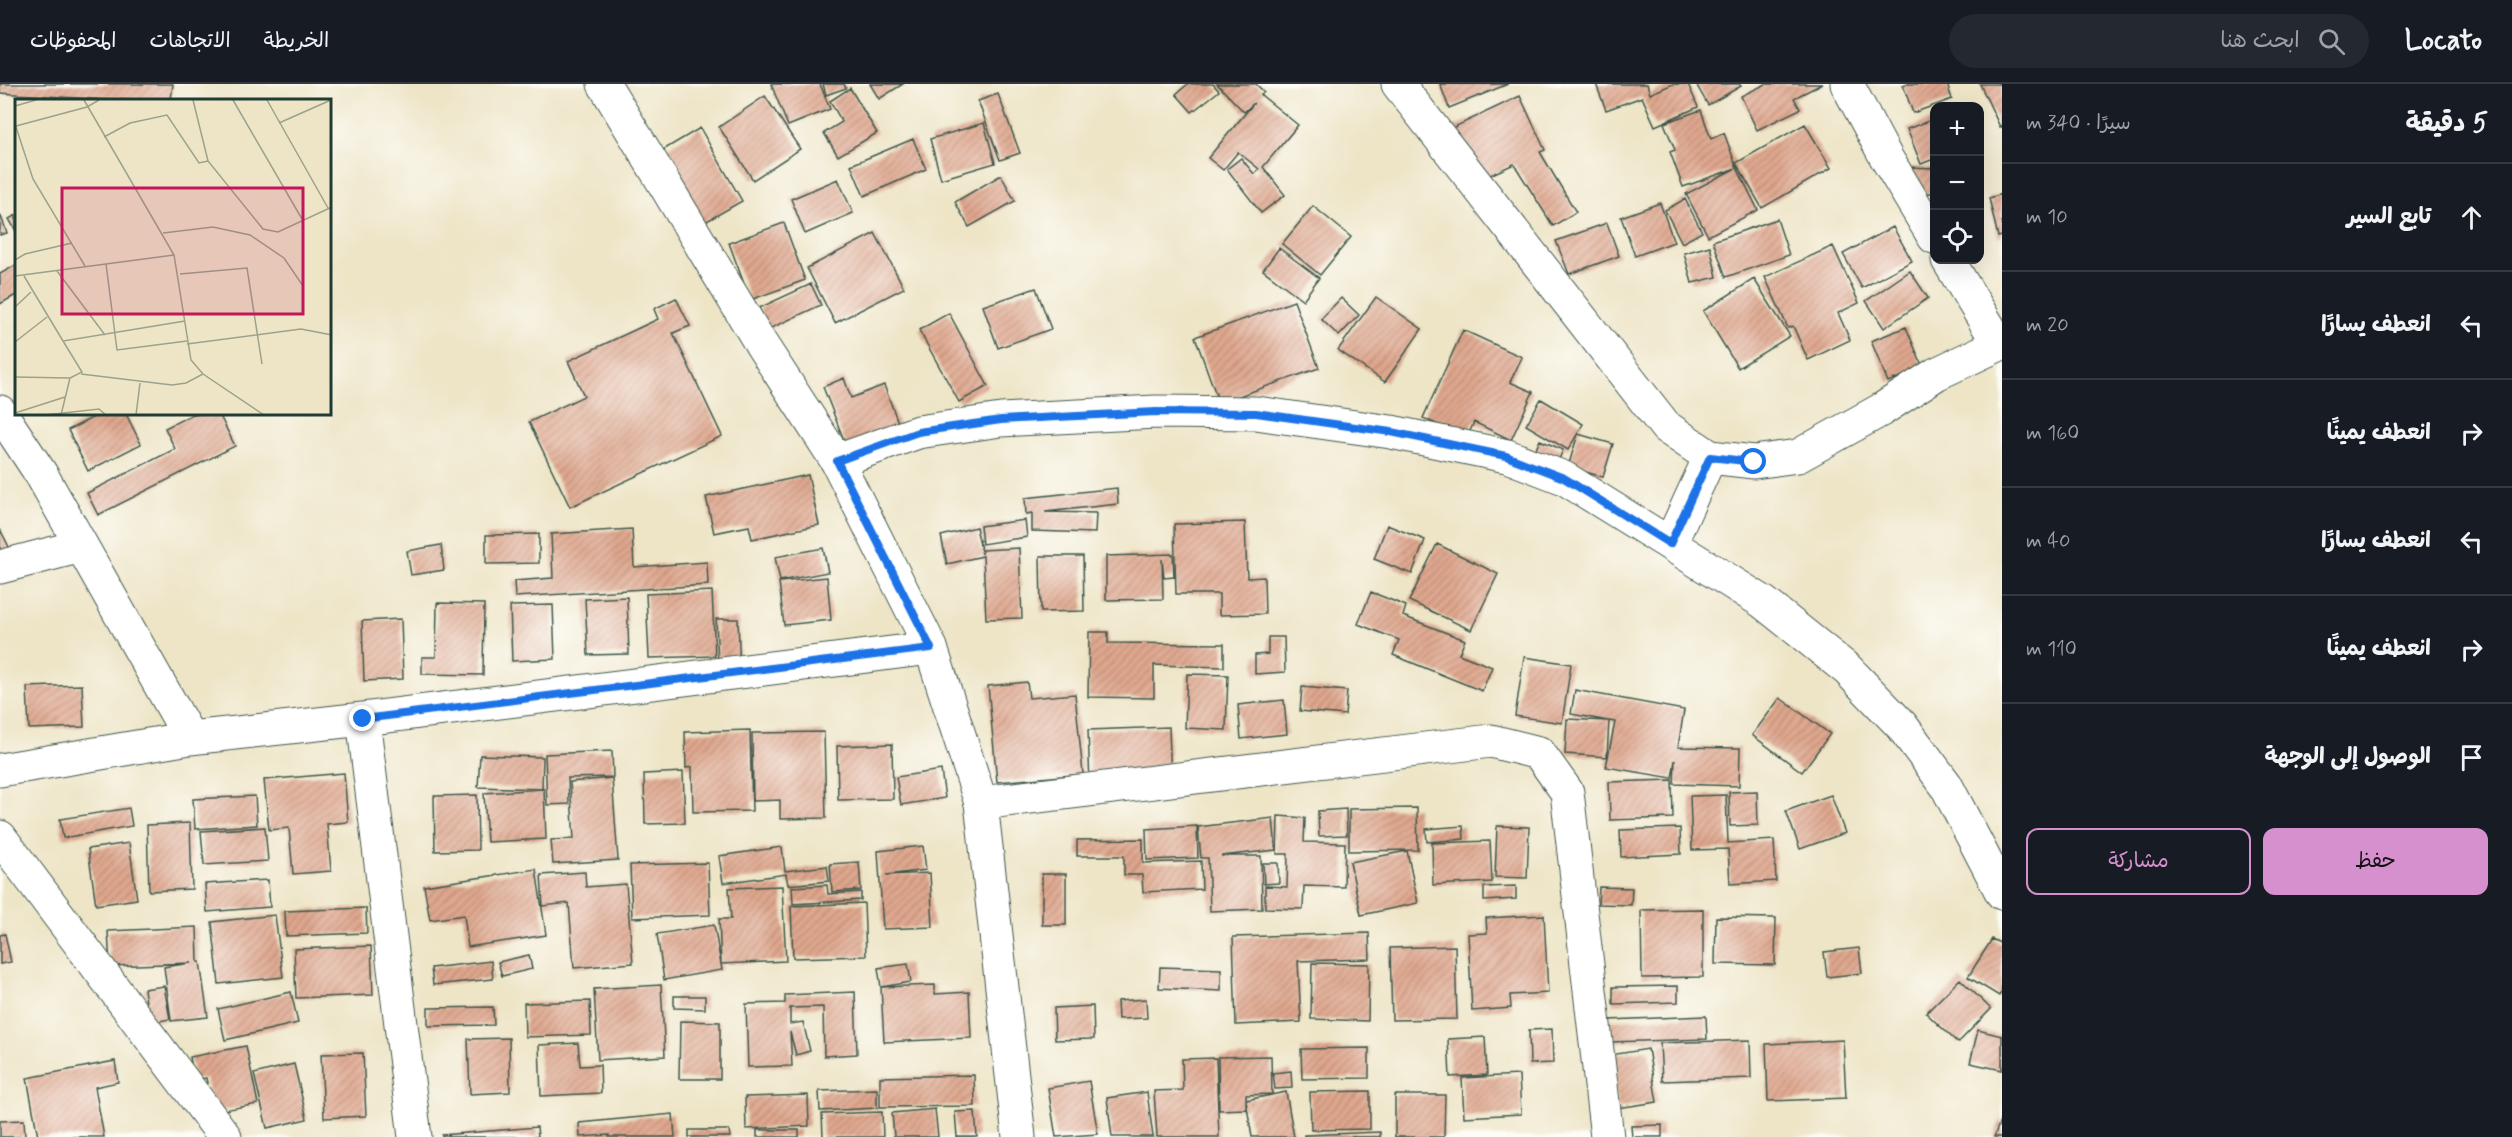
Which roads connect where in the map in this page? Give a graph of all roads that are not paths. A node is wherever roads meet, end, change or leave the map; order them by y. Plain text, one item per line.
1 (604, 84) edge
2 (1398, 84) edge
3 (1847, 84) edge
4 (1930, 229) edge
5 (1951, 264) edge
6 (2000, 343) edge
7 (0, 412) edge
8 (1710, 457) junction
9 (837, 461) junction
10 (1670, 544) junction
11 (81, 546) junction
12 (0, 567) edge
13 (931, 648) junction
14 (363, 719) junction
15 (190, 738) junction
16 (0, 770) edge
17 (981, 804) junction
18 (0, 837) edge
19 (2002, 893) edge
20 (225, 1137) edge
21 (415, 1137) edge
22 (1019, 1137) edge
23 (1607, 1137) edge

1 - 9 street
2 - 8 street
3 - 4 street
5 - 6 street
6 - 8 street
7 - 11 street
8 - 10 street
9 - 10 street
9 - 13 street
10 - 19 street
11 - 12 street
11 - 15 street
13 - 14 street
13 - 17 street
14 - 15 street
14 - 21 street
15 - 16 street
17 - 22 street
17 - 23 street
18 - 20 street

